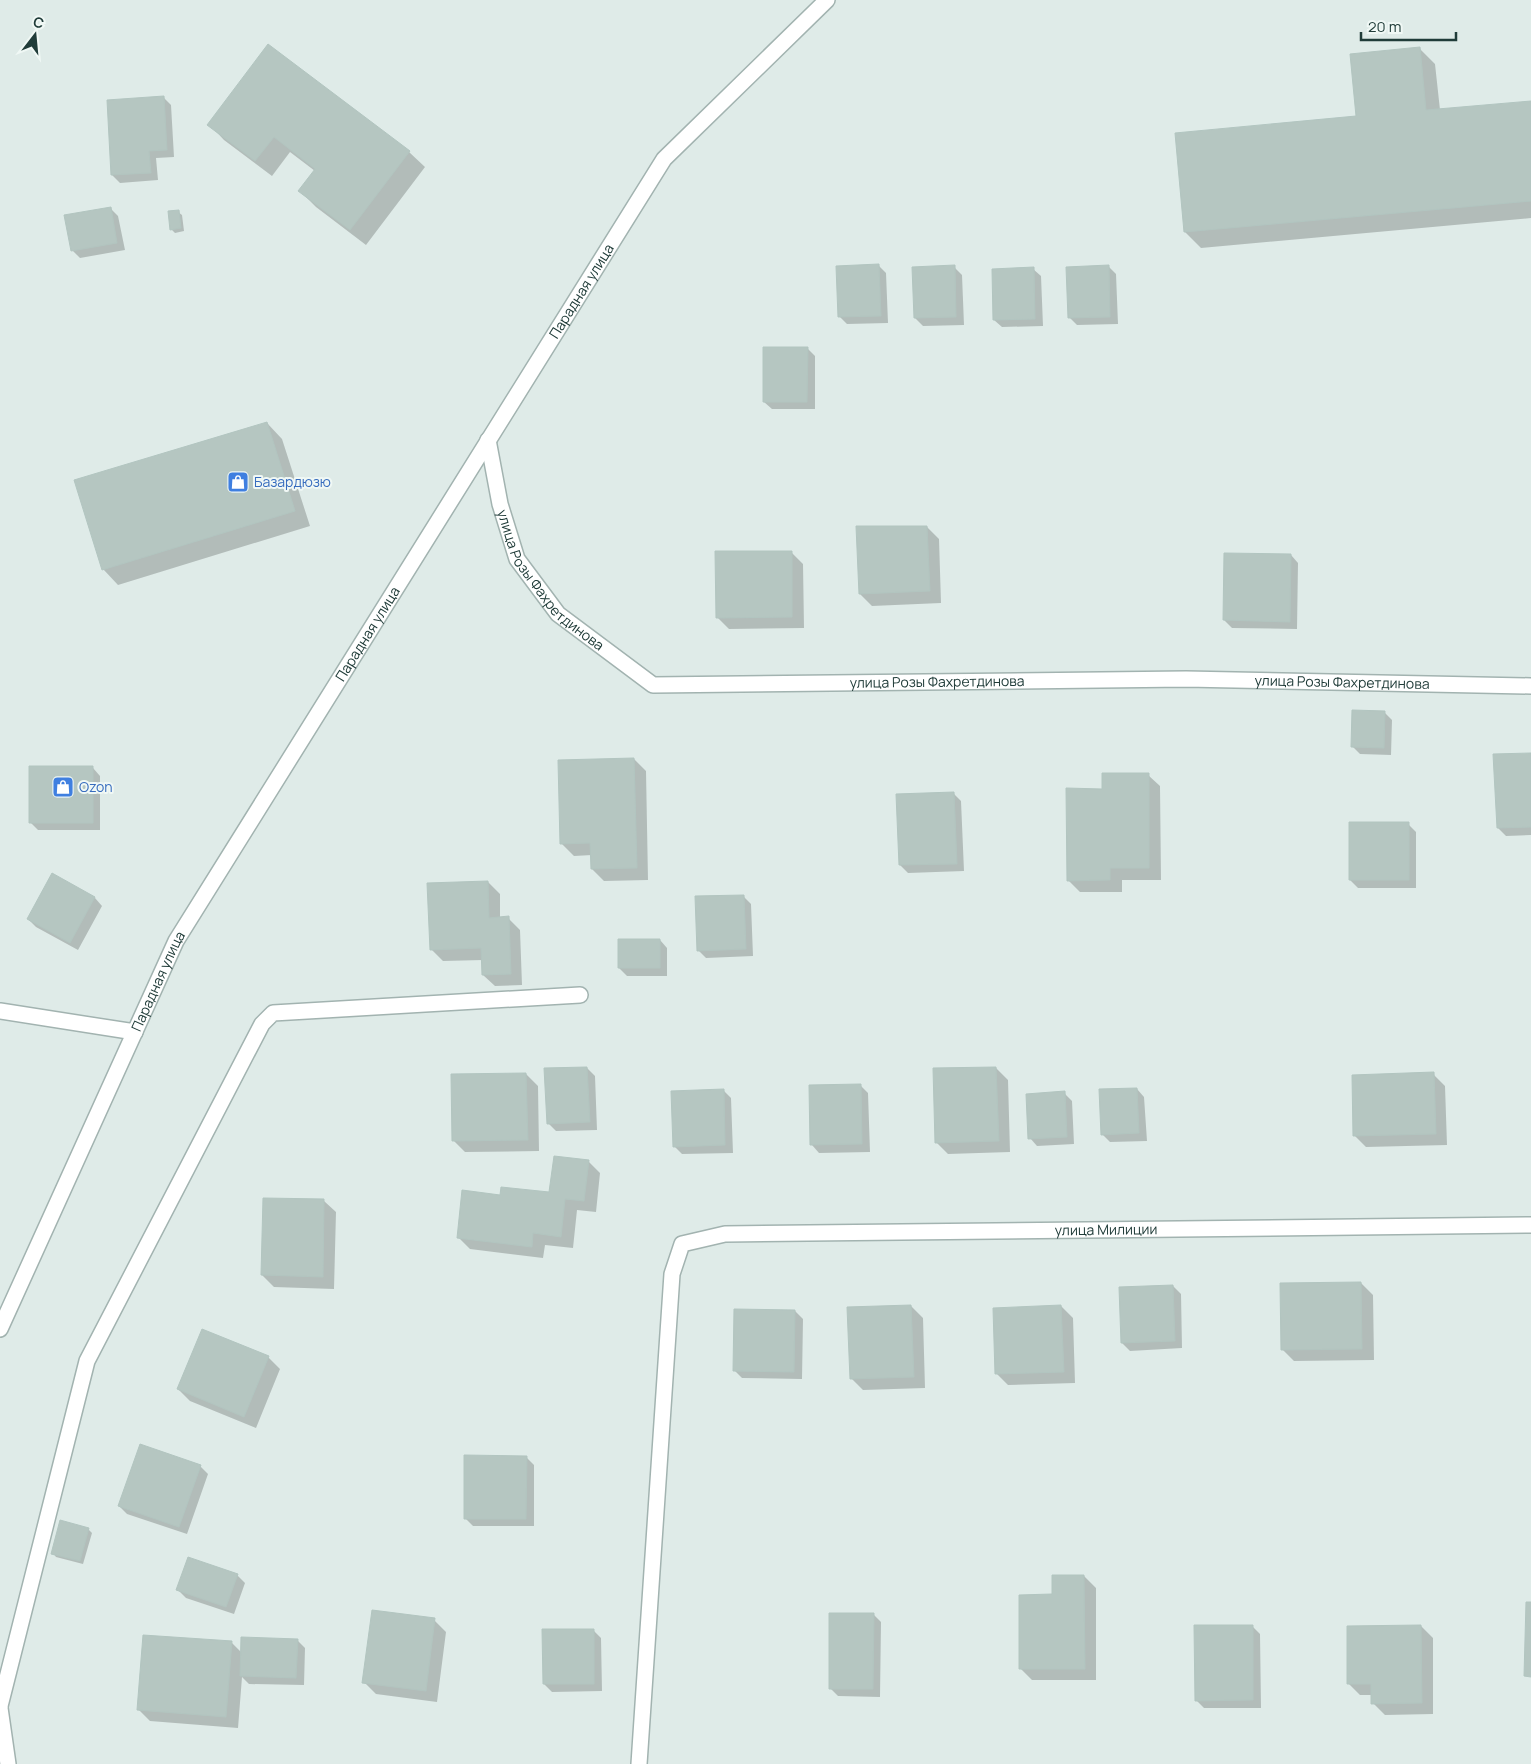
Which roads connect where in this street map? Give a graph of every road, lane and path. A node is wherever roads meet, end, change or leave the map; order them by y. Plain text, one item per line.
1 (827, 0) edge
2 (488, 440) junction
3 (1531, 686) edge
4 (580, 996) dead end
5 (0, 1011) edge
6 (135, 1032) junction
7 (1531, 1225) edge
8 (0, 1329) edge
9 (0, 1707) edge
10 (8, 1764) edge
11 (639, 1764) edge

1 - 2 street, Парадная улица
2 - 3 street, улица Розы Фахретдинова
2 - 6 street, Парадная улица
4 - 9 street
5 - 6 street
6 - 8 street, Парадная улица
7 - 11 street, улица Милиции
9 - 10 street

